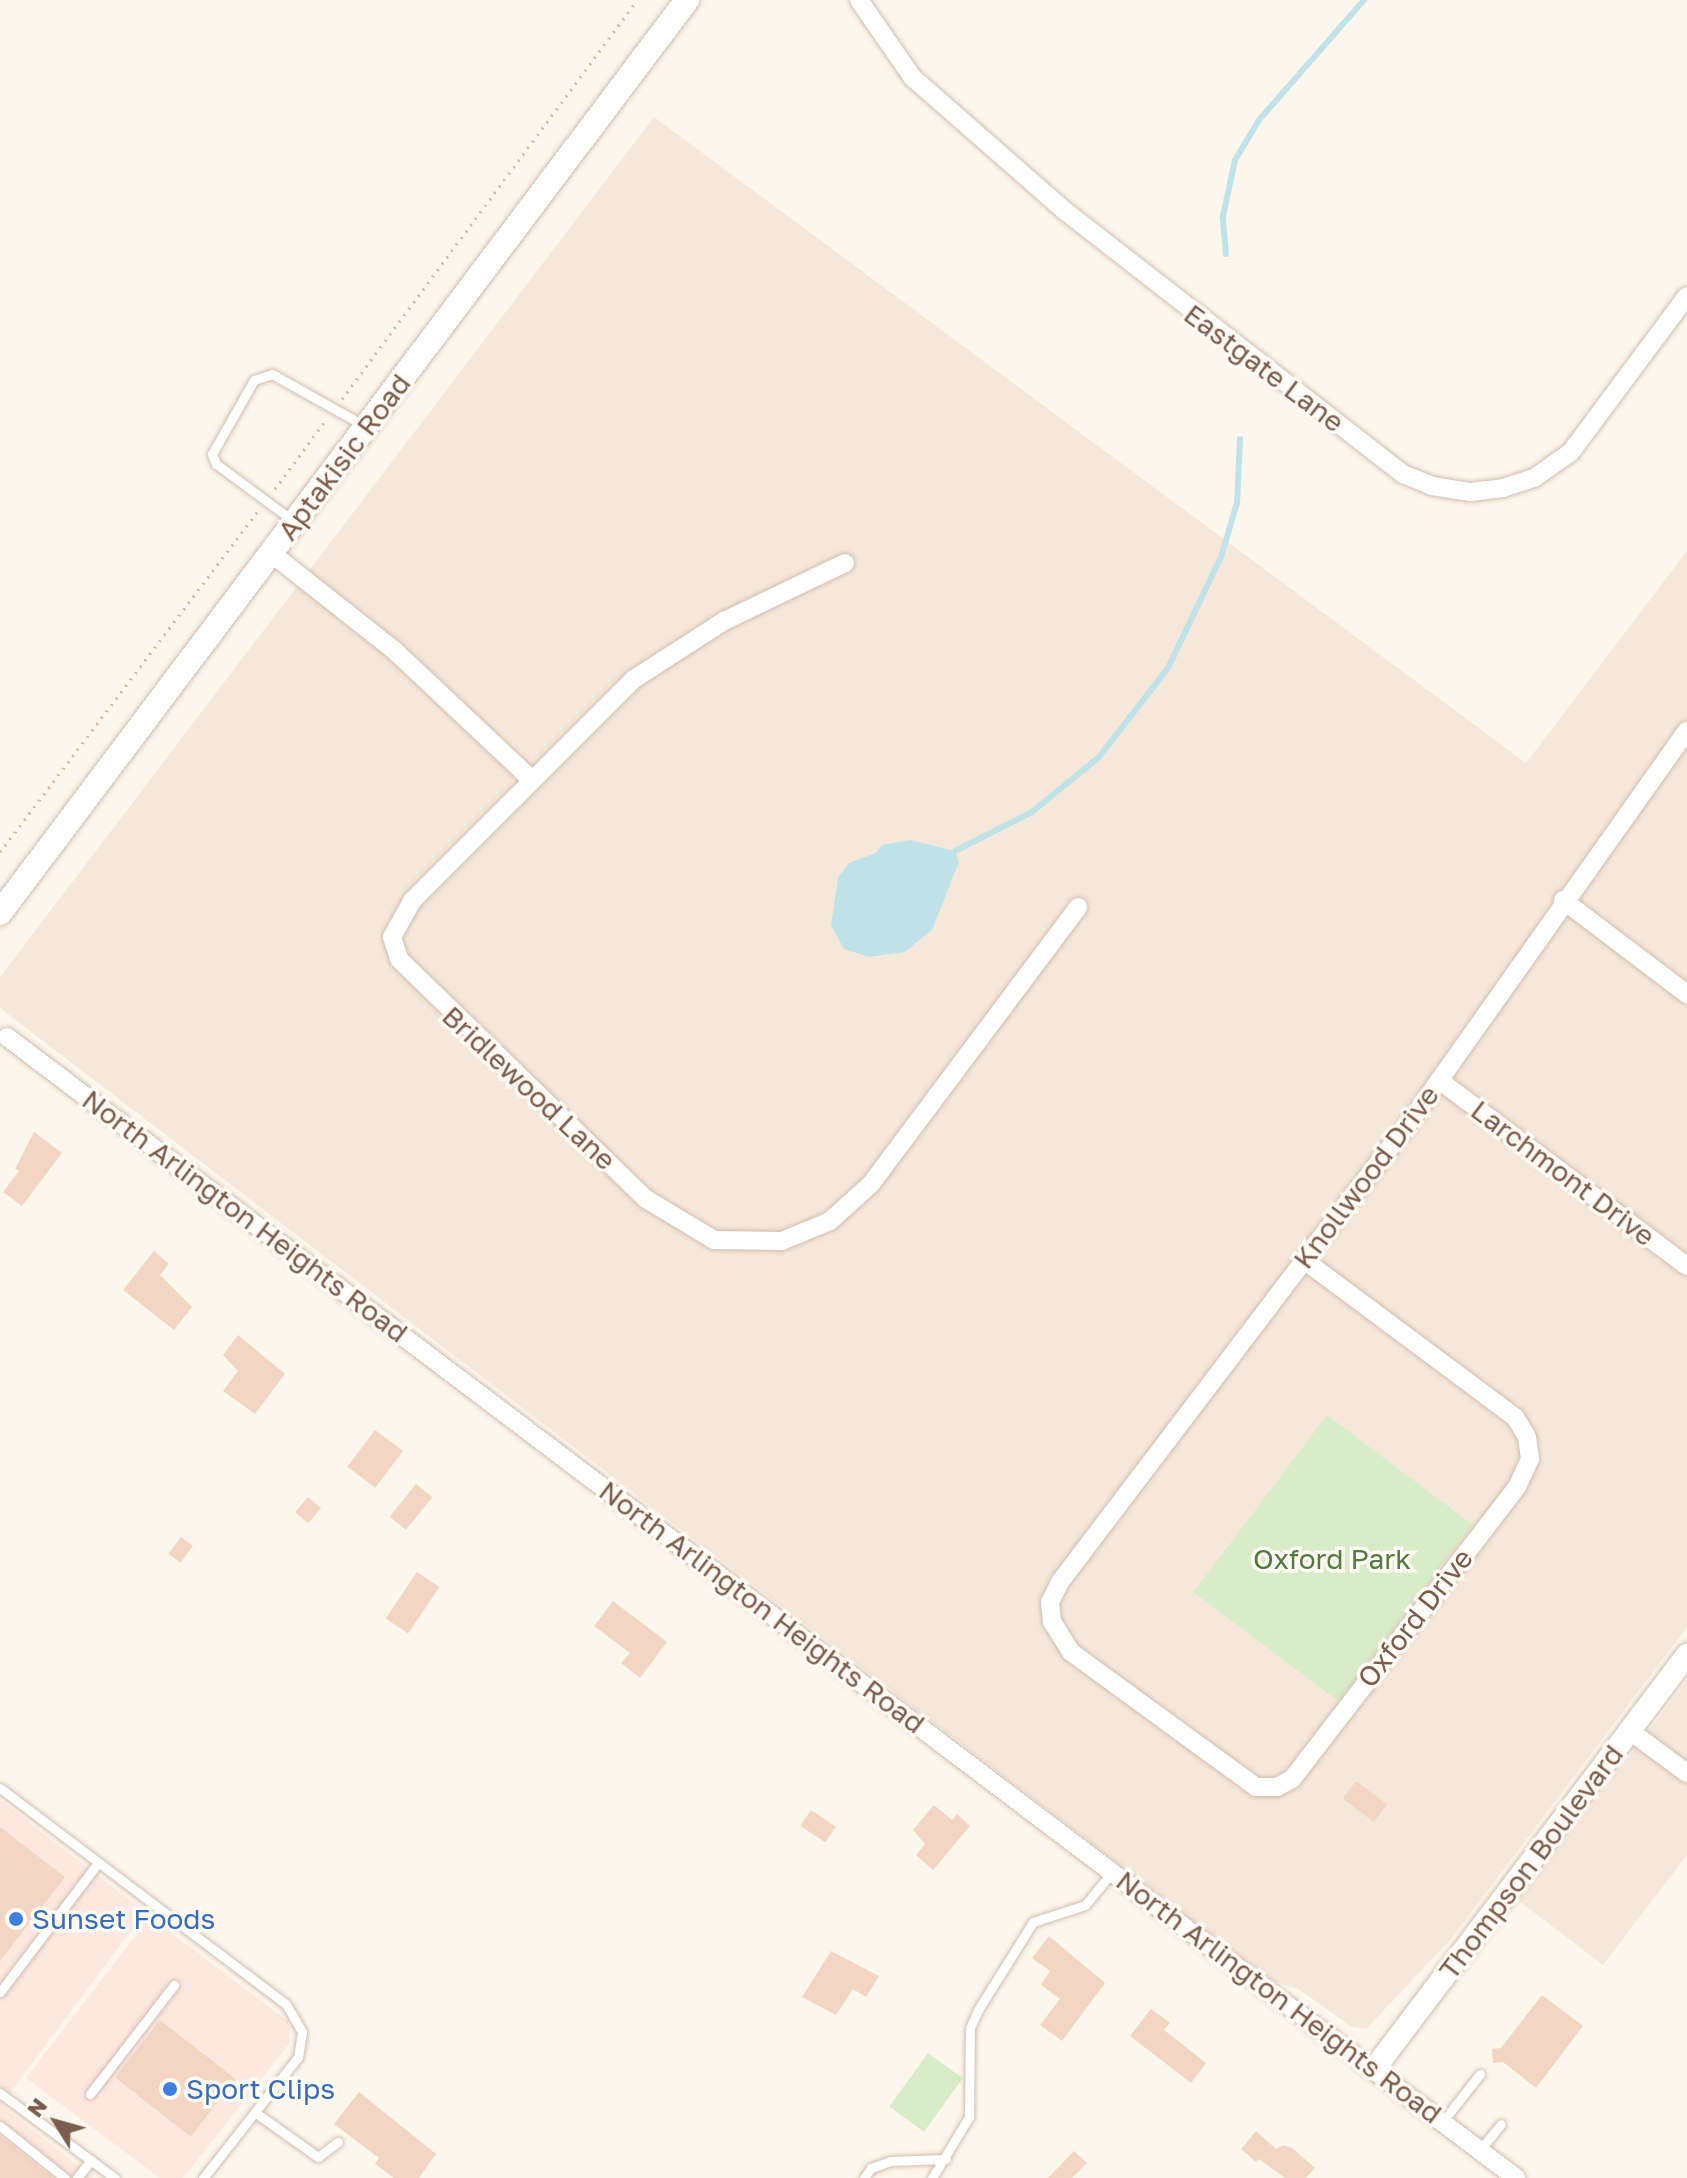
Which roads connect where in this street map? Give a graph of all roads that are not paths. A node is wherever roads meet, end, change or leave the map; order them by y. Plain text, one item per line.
1 (687, 0) edge
2 (859, 0) edge
3 (1687, 296) edge
4 (366, 427) junction
5 (295, 522) junction
6 (271, 553) junction
7 (845, 563) dead end
8 (1684, 740) edge
9 (531, 779) junction
10 (1563, 900) junction
11 (1078, 907) dead end
12 (0, 913) edge
13 (1687, 994) edge
14 (7, 1037) dead end
15 (1439, 1080) junction
16 (1304, 1260) junction
17 (1687, 1266) edge
18 (1052, 1622) joint
19 (1687, 1655) edge
20 (1630, 1731) junction
21 (1687, 1773) edge
22 (0, 1788) edge
23 (98, 1863) junction
24 (1113, 1871) junction
25 (174, 1985) dead end
26 (0, 1992) edge
27 (1375, 2068) junction
28 (1480, 2074) dead end
29 (0, 2093) edge
30 (90, 2094) dead end
31 (256, 2113) junction
32 (1443, 2121) junction
33 (1501, 2124) dead end
34 (0, 2126) edge
35 (338, 2142) dead end
36 (1480, 2150) junction
37 (946, 2159) junction
38 (91, 2160) junction
39 (65, 2178) edge
40 (77, 2178) edge
41 (115, 2178) edge
42 (203, 2178) edge
43 (864, 2178) edge
44 (932, 2178) edge
45 (1516, 2178) edge

1 - 4 main road, Aptakisic Road
2 - 3 street, Eastgate Lane
4 - 5 main road, Aptakisic Road
4 - 5 lane
5 - 6 main road, Aptakisic Road
6 - 9 street
6 - 12 main road, Aptakisic Road
7 - 9 street, Bridlewood Lane
8 - 10 street, Knollwood Drive
9 - 11 street, Bridlewood Lane
10 - 13 street
10 - 15 street, Knollwood Drive
14 - 24 street, North Arlington Heights Road
15 - 16 street, Knollwood Drive
15 - 17 street, Larchmont Drive
16 - 18 street, Knollwood Drive
16 - 18 street, Oxford Drive
19 - 20 street, Thompson Boulevard
20 - 21 street
20 - 27 street, Thompson Boulevard
22 - 23 lane
23 - 26 lane
23 - 31 lane
24 - 27 street, North Arlington Heights Road
24 - 37 lane
25 - 30 lane
27 - 32 street, North Arlington Heights Road
28 - 32 lane
29 - 38 lane
31 - 35 lane
31 - 42 lane
32 - 36 street, North Arlington Heights Road
33 - 36 lane
34 - 39 lane
36 - 45 street, North Arlington Heights Road
37 - 43 lane
37 - 44 lane
38 - 40 lane
38 - 41 lane

